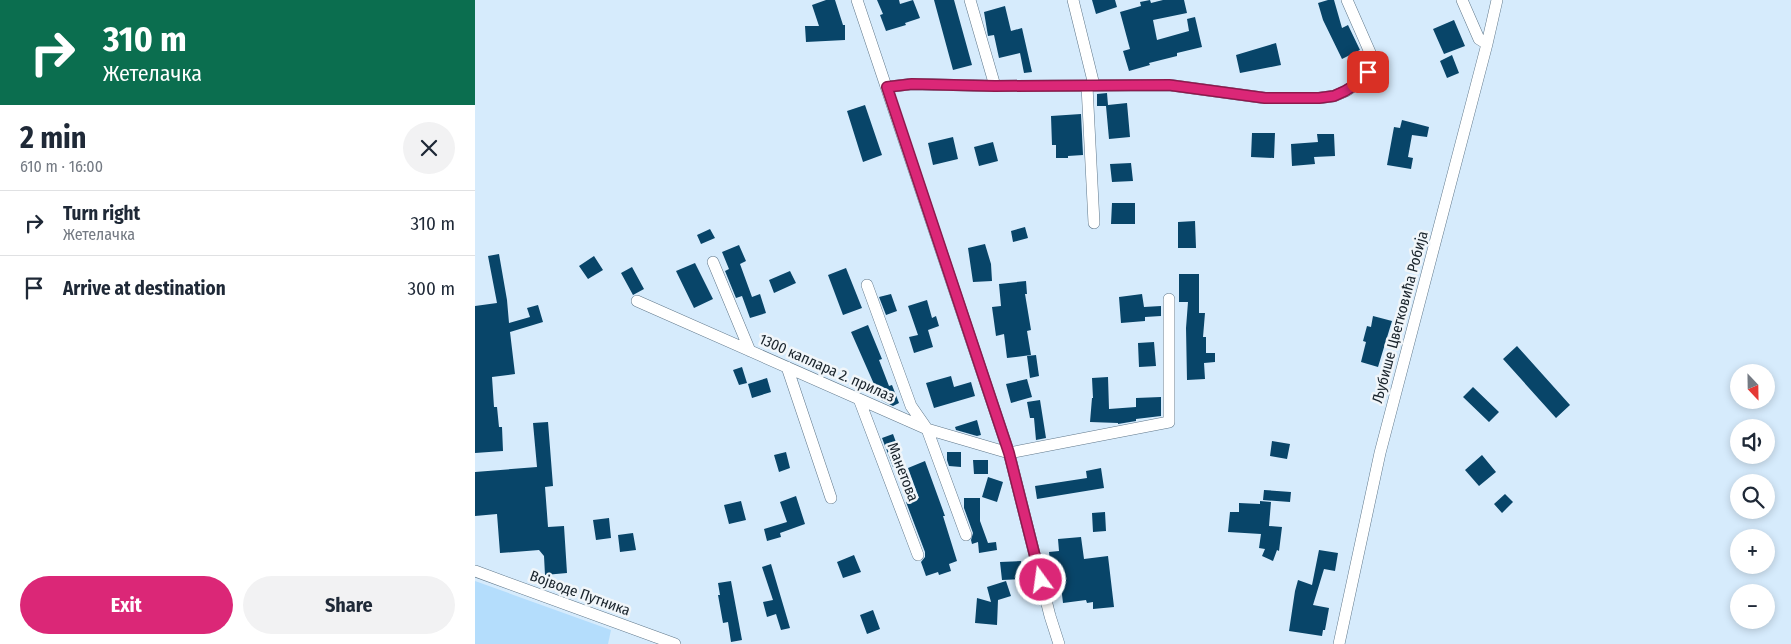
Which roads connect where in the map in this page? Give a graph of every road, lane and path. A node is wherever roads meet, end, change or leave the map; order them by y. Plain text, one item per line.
1 (857, 0) edge
2 (970, 0) edge
3 (1073, 0) edge
4 (1347, 0) edge
5 (1462, 0) edge
6 (1497, 0) edge
7 (1487, 44) junction
8 (1091, 85) junction
9 (995, 86) junction
10 (887, 87) junction
11 (1094, 223) dead end
12 (713, 262) dead end
13 (867, 285) dead end
14 (1169, 299) dead end
15 (637, 301) dead end
16 (750, 351) junction
17 (787, 367) junction
18 (859, 399) junction
19 (927, 429) junction
20 (1009, 453) junction
21 (831, 498) dead end
22 (966, 535) dead end
23 (919, 555) dead end
24 (475, 571) edge
25 (675, 644) edge
26 (1059, 644) edge
27 (1339, 644) edge

1 - 10 street
2 - 9 street
3 - 8 street
4 - 8 street
5 - 7 street
6 - 7 street, Љубише Цветковића Робија
7 - 27 street, Љубише Цветковића Робија
8 - 9 street
8 - 11 street
9 - 10 street
10 - 20 street
12 - 16 street
13 - 19 street
14 - 20 street
15 - 16 street, 1300 каплара 2. прилаз
16 - 17 street, 1300 каплара 2. прилаз
17 - 18 street, 1300 каплара 2. прилаз
17 - 21 street
18 - 19 street, 1300 каплара 2. прилаз
18 - 23 street, Манетова
19 - 20 street, 1300 каплара 2. прилаз
19 - 22 street
20 - 26 street
24 - 25 street, Војводе Путника

